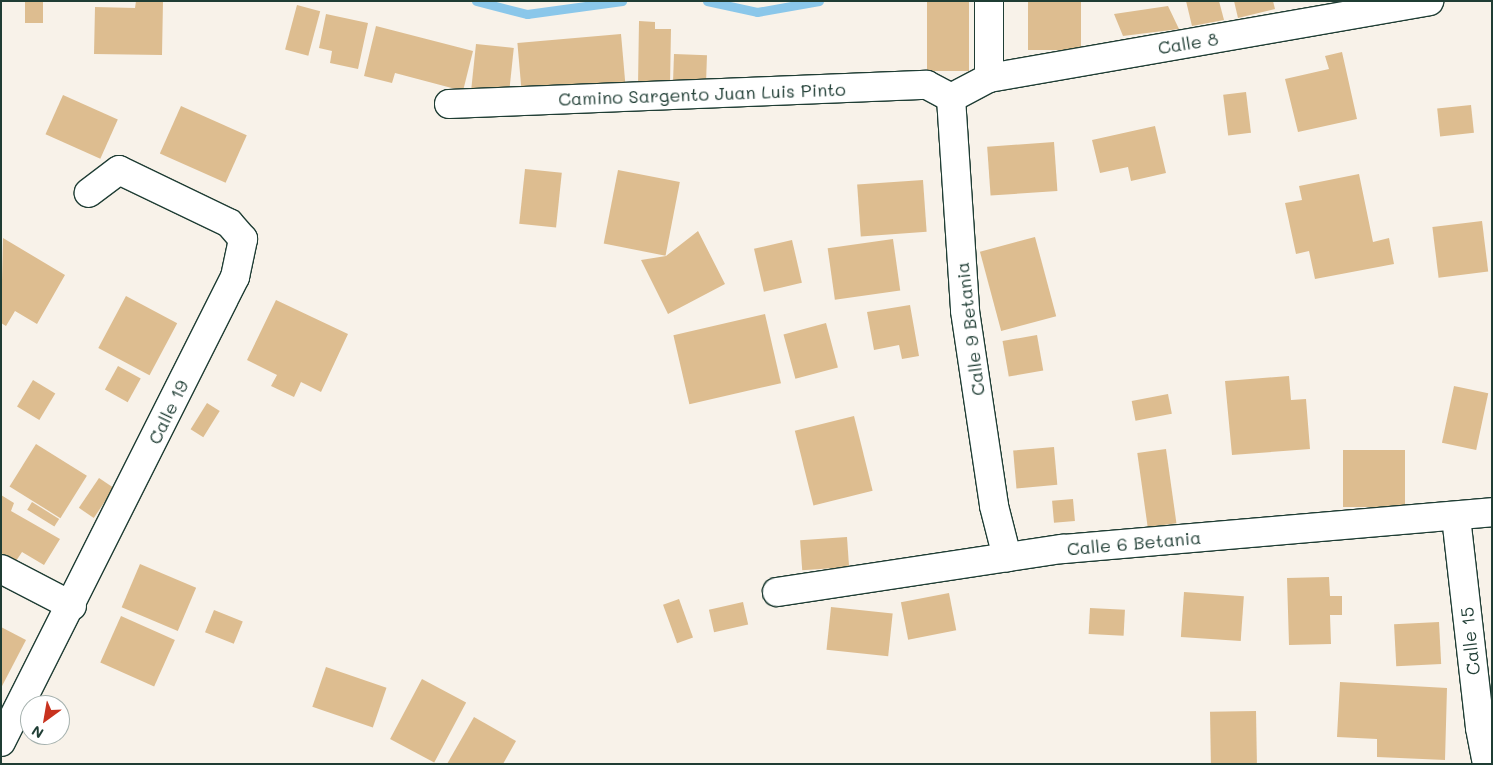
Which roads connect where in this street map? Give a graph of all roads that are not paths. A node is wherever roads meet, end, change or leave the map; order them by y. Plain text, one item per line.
1 (989, 1) edge
2 (1429, 1) edge
3 (989, 78) junction
4 (951, 98) junction
5 (449, 104) dead end
6 (89, 192) dead end
7 (1492, 512) edge
8 (1456, 517) junction
9 (1007, 558) junction
10 (1, 569) edge
11 (778, 592) dead end
12 (72, 606) junction
13 (1, 742) edge
14 (1487, 764) edge

1 - 3 street
2 - 3 street, Calle 8
3 - 4 street, Calle 8
4 - 5 street, Camino Sargento Juan Luis Pinto
4 - 9 street, Calle 9 Betania
6 - 12 street, Calle 19
7 - 8 street, Calle 6 Betania
8 - 9 street, Calle 6 Betania
8 - 14 street, Calle 15
9 - 11 street, Calle 6 Betania
10 - 12 street
12 - 13 street, Calle 19

